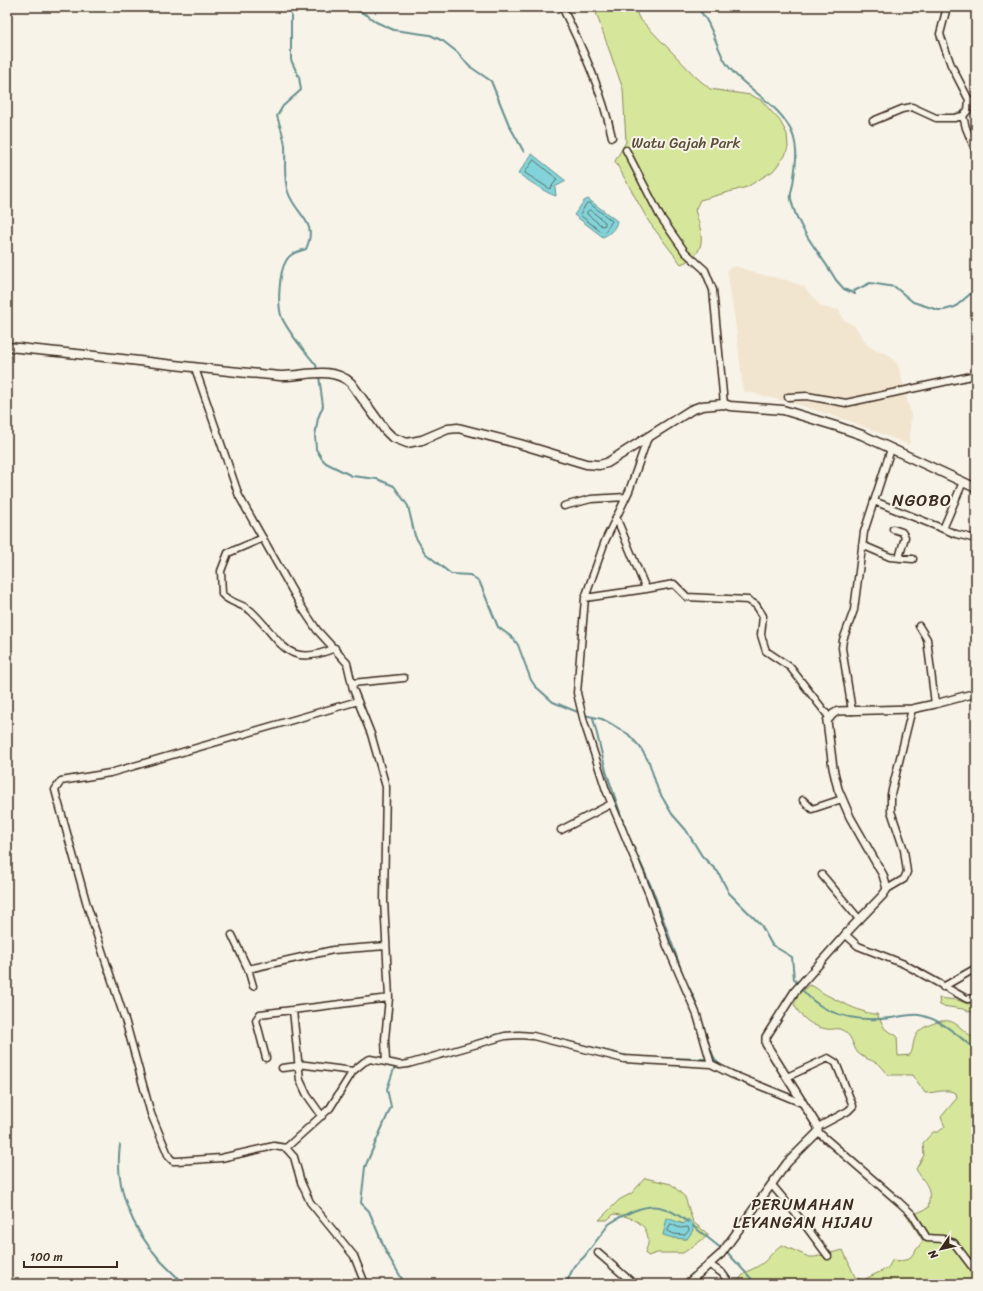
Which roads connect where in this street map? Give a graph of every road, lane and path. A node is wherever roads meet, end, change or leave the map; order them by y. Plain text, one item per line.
1 (562, 7) edge
2 (947, 7) edge
3 (976, 109) edge
4 (968, 110) junction
5 (963, 116) junction
6 (873, 121) dead end
7 (612, 137) dead end
8 (626, 150) dead end
9 (976, 152) edge
10 (7, 347) edge
11 (195, 368) junction
12 (976, 375) edge
13 (788, 396) dead end
14 (724, 404) junction
15 (648, 437) junction
16 (891, 449) junction
17 (963, 482) junction
18 (976, 488) edge
19 (626, 497) junction
20 (874, 501) junction
21 (564, 506) dead end
22 (616, 517) junction
23 (943, 529) junction
24 (893, 530) dead end
25 (263, 538) junction
26 (976, 539) edge
27 (862, 545) junction
28 (899, 558) junction
29 (913, 558) dead end
30 (646, 589) junction
31 (585, 598) junction
32 (919, 626) dead end
33 (335, 648) junction
34 (404, 678) dead end
35 (352, 683) junction
36 (976, 692) edge
37 (358, 701) junction
38 (935, 704) junction
39 (912, 709) junction
40 (852, 711) junction
41 (829, 717) junction
42 (842, 799) junction
43 (803, 800) dead end
44 (611, 804) junction
45 (561, 830) dead end
46 (822, 875) dead end
47 (887, 889) junction
48 (859, 919) junction
49 (845, 934) junction
50 (232, 935) dead end
51 (386, 946) junction
52 (976, 968) edge
53 (248, 970) junction
54 (253, 986) dead end
55 (943, 987) junction
56 (389, 998) junction
57 (976, 998) edge
58 (293, 1010) junction
59 (266, 1058) dead end
60 (386, 1062) junction
61 (711, 1064) junction
62 (298, 1065) junction
63 (282, 1068) dead end
64 (353, 1071) junction
65 (787, 1077) junction
66 (802, 1103) junction
67 (322, 1116) junction
68 (818, 1130) junction
69 (286, 1148) junction
70 (772, 1185) junction
71 (598, 1253) dead end
72 (828, 1256) dead end
73 (710, 1265) junction
74 (976, 1272) edge
75 (365, 1284) edge
76 (634, 1284) edge
77 (687, 1284) edge
78 (730, 1284) edge

1 - 7 street
2 - 4 street
3 - 4 street
4 - 5 street
5 - 6 street
5 - 9 street
8 - 14 street
10 - 11 main road
11 - 15 main road
11 - 25 street
12 - 13 street
14 - 15 main road
14 - 16 main road
15 - 19 street
16 - 17 main road
16 - 20 street
17 - 18 main road
17 - 23 street
19 - 21 street
19 - 22 street
20 - 23 street
20 - 27 street
22 - 30 street
22 - 31 street
23 - 26 street
24 - 28 street
25 - 33 street
25 - 33 street
27 - 28 street
27 - 40 street
28 - 29 street
30 - 31 street
30 - 41 street
31 - 44 street
32 - 38 street
33 - 35 street
34 - 35 street
35 - 37 street
36 - 38 street
37 - 51 street
37 - 69 street
38 - 39 street
39 - 40 street
39 - 47 street
40 - 41 street
41 - 42 street
42 - 43 street
42 - 47 street
44 - 45 street
44 - 61 street
46 - 48 street
47 - 48 street
48 - 49 street
49 - 55 street
49 - 65 street
50 - 53 street
51 - 53 street
51 - 56 street
52 - 55 street
53 - 54 street
55 - 57 street
56 - 58 street
56 - 60 street
58 - 59 street
58 - 62 street
60 - 61 street
60 - 64 street
61 - 66 street
62 - 63 street
62 - 64 street
62 - 67 street
64 - 67 street
65 - 66 street
65 - 68 street
66 - 68 street
67 - 69 street
68 - 70 street
68 - 74 street
69 - 75 street
70 - 72 street
70 - 73 street
71 - 76 street
73 - 77 street
73 - 78 street

